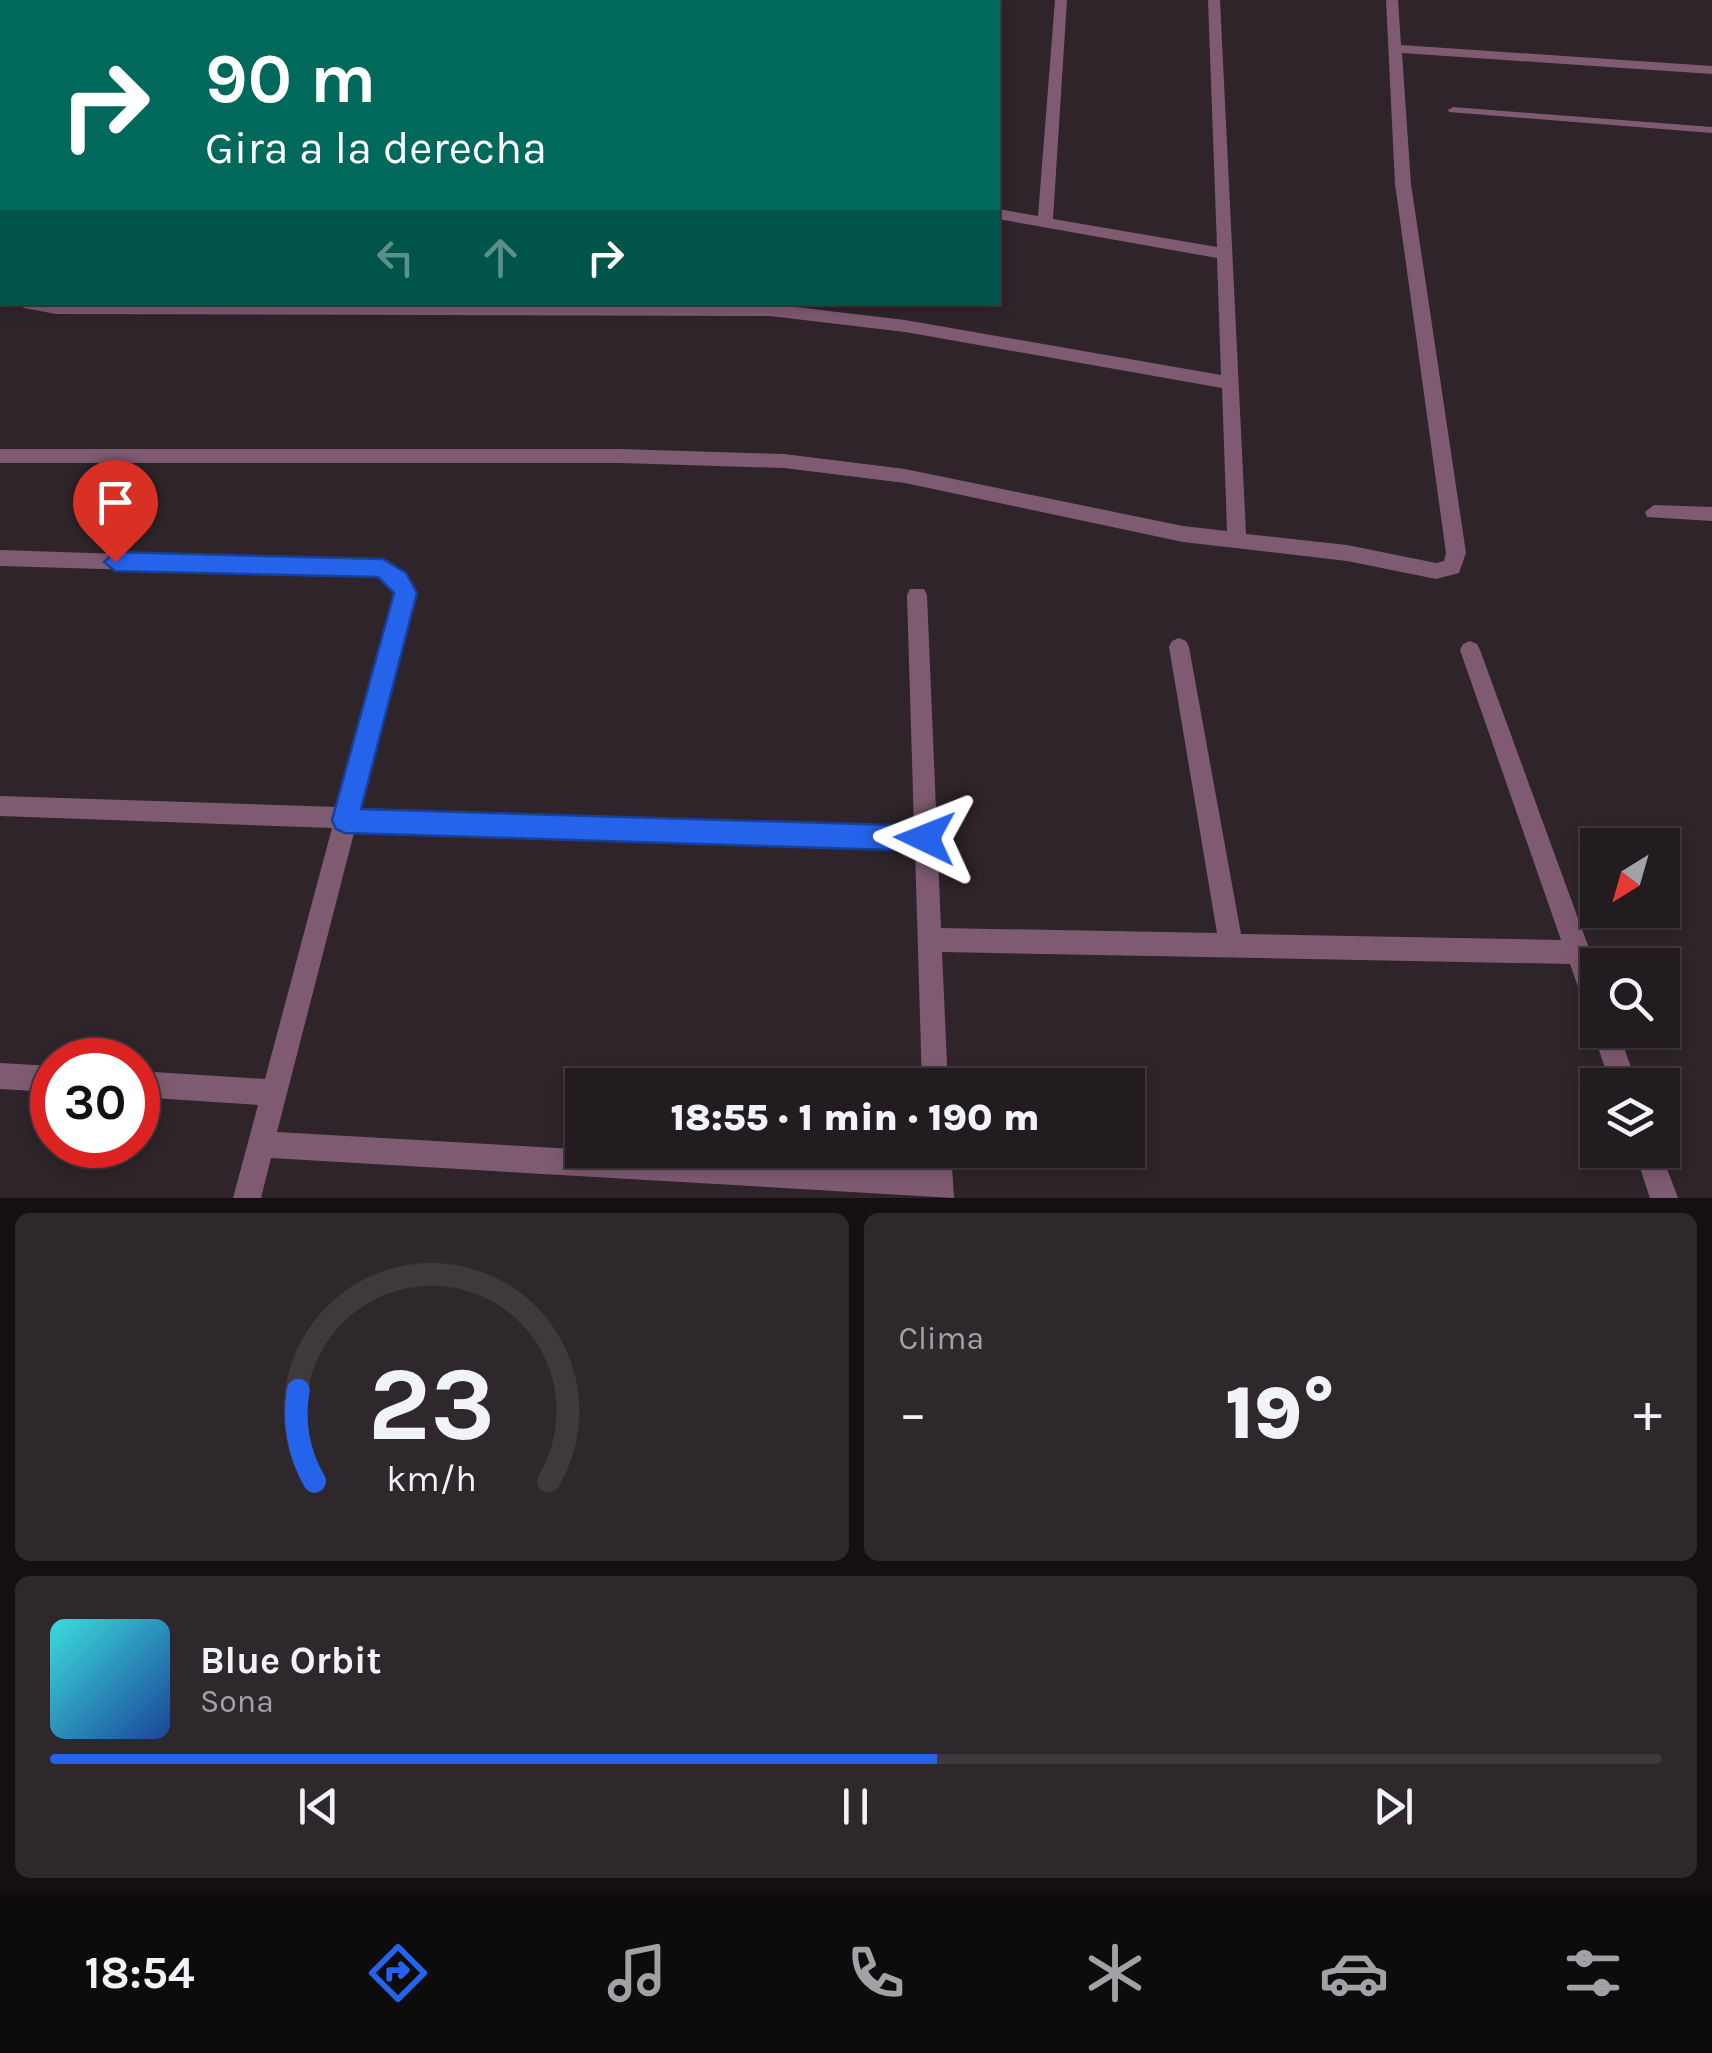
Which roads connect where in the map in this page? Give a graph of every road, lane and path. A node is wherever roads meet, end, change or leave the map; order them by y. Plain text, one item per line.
1 (1060, 0) edge
2 (1214, 0) edge
3 (1392, 0) edge
4 (1396, 49) junction
5 (1712, 70) edge
6 (1453, 110) dead end
7 (1712, 130) edge
8 (1000, 214) edge
9 (1044, 222) junction
10 (1225, 254) junction
11 (40, 305) edge
12 (1230, 383) junction
13 (0, 456) edge
14 (1654, 512) dead end
15 (1712, 514) edge
16 (1237, 540) junction
17 (0, 558) edge
18 (916, 596) dead end
19 (1178, 646) dead end
20 (1470, 650) dead end
21 (0, 806) edge
22 (345, 820) junction
23 (925, 838) junction
24 (929, 940) junction
25 (1231, 945) junction
26 (1577, 952) junction
27 (1580, 960) edge
28 (934, 1068) edge
29 (0, 1076) edge
30 (30, 1078) edge
31 (160, 1085) edge
32 (275, 1093) junction
33 (262, 1144) junction
34 (1654, 1168) edge
35 (940, 1190) edge
36 (248, 1198) edge
37 (1664, 1198) edge

1 - 9 street
2 - 10 street
3 - 4 street
4 - 5 street
4 - 16 street
6 - 7 lane
8 - 9 street
9 - 10 street
10 - 12 street
11 - 12 street
12 - 16 street
13 - 16 street
14 - 15 street
17 - 22 street
18 - 23 street
19 - 25 street
20 - 26 street
21 - 22 street
22 - 23 street
22 - 32 street
23 - 24 street
24 - 25 street
24 - 28 street
25 - 26 street
26 - 27 street
29 - 30 street
31 - 32 street
32 - 33 street
33 - 35 street
33 - 36 street
34 - 37 street

